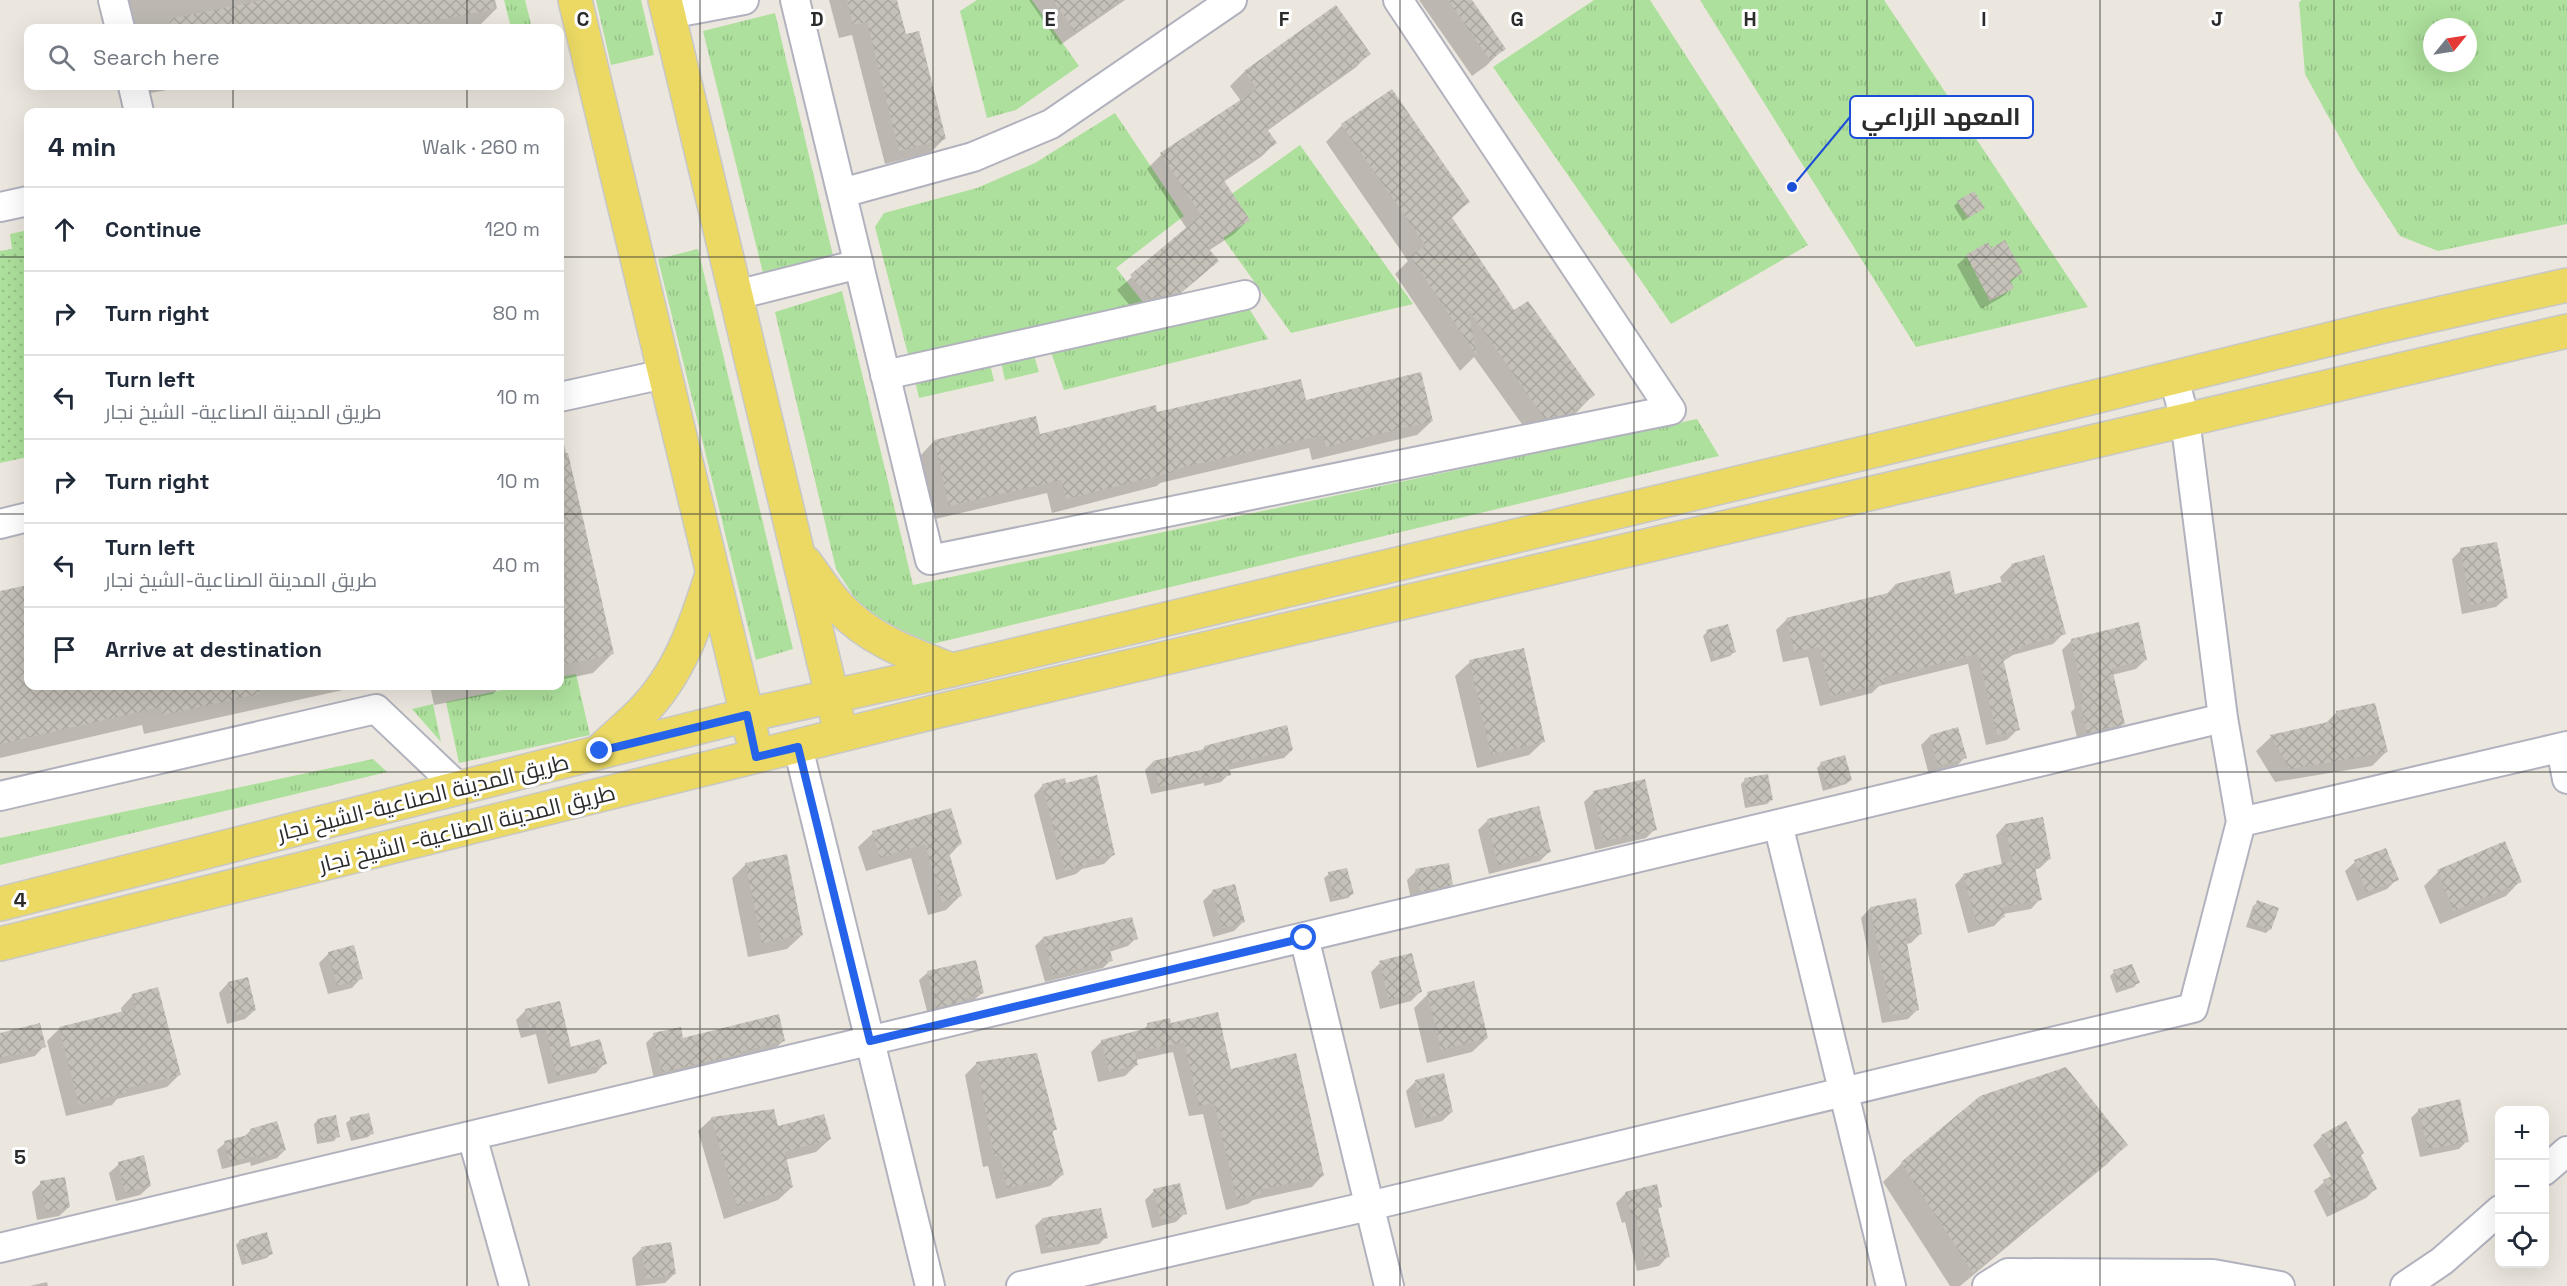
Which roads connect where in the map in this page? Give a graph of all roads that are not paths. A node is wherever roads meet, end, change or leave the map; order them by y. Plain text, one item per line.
1 (113, 0) edge
2 (575, 0) edge
3 (744, 0) edge
4 (795, 0) edge
5 (1232, 0) edge
6 (1398, 0) edge
7 (667, 7) edge
8 (119, 24) edge
9 (134, 90) edge
10 (138, 108) edge
11 (842, 193) junction
12 (24, 202) edge
13 (0, 207) edge
14 (859, 264) junction
15 (2567, 285) edge
16 (736, 295) junction
17 (1245, 295) dead end
18 (2567, 331) edge
19 (664, 374) junction
20 (885, 375) junction
21 (2174, 379) junction
22 (564, 397) edge
23 (2185, 419) junction
24 (24, 518) edge
25 (0, 524) edge
26 (798, 553) junction
27 (712, 573) junction
28 (952, 670) junction
29 (832, 697) junction
30 (747, 715) junction
31 (2223, 718) junction
32 (842, 736) junction
33 (798, 747) junction
34 (2564, 747) edge
35 (600, 751) junction
36 (756, 757) junction
37 (2567, 779) edge
38 (459, 788) junction
39 (0, 796) edge
40 (2241, 822) junction
41 (1778, 824) junction
42 (0, 904) edge
43 (1304, 938) junction
44 (0, 944) edge
45 (870, 1041) junction
46 (1843, 1092) junction
47 (472, 1136) junction
48 (2567, 1151) edge
49 (2549, 1167) edge
50 (1369, 1206) junction
51 (2495, 1214) edge
52 (0, 1248) edge
53 (514, 1286) edge
54 (930, 1286) edge
55 (1021, 1286) edge
56 (1389, 1286) edge
57 (1891, 1286) edge
58 (1987, 1286) edge
59 (2280, 1286) edge
60 (2405, 1286) edge

1 - 8 street
2 - 19 main road
3 - 7 street
4 - 11 street
5 - 11 street
6 - 20 street
7 - 16 main road
9 - 10 street
11 - 14 street
12 - 13 street
14 - 16 street
14 - 20 street
15 - 21 main road, طريق المدينة الصناعية-الشيخ نجار
16 - 26 main road
17 - 20 street
18 - 23 main road, طريق المدينة الصناعية- الشيخ نجار
19 - 22 street
19 - 27 main road
21 - 23 street
21 - 28 main road, طريق المدينة الصناعية-الشيخ نجار
23 - 31 street
23 - 32 main road, طريق المدينة الصناعية- الشيخ نجار
24 - 25 street
26 - 28 main road
26 - 29 main road
27 - 30 main road
27 - 35 main road
28 - 29 main road, طريق المدينة الصناعية-الشيخ نجار
29 - 30 main road, طريق المدينة الصناعية-الشيخ نجار
29 - 32 main road
30 - 35 main road, طريق المدينة الصناعية-الشيخ نجار
30 - 36 main road
31 - 40 street
31 - 41 street
32 - 33 main road, طريق المدينة الصناعية- الشيخ نجار
33 - 36 main road, طريق المدينة الصناعية- الشيخ نجار
33 - 45 street
34 - 37 street
34 - 40 street
35 - 38 main road, طريق المدينة الصناعية-الشيخ نجار
36 - 44 main road, طريق المدينة الصناعية- الشيخ نجار
38 - 39 street
38 - 42 main road, طريق المدينة الصناعية-الشيخ نجار
40 - 46 street
41 - 43 street
41 - 46 street
43 - 45 street
43 - 50 street
45 - 47 street
45 - 54 street
46 - 50 street
46 - 57 street
47 - 52 street
47 - 53 street
48 - 49 street
50 - 55 street
50 - 56 street
51 - 60 street
58 - 59 street

